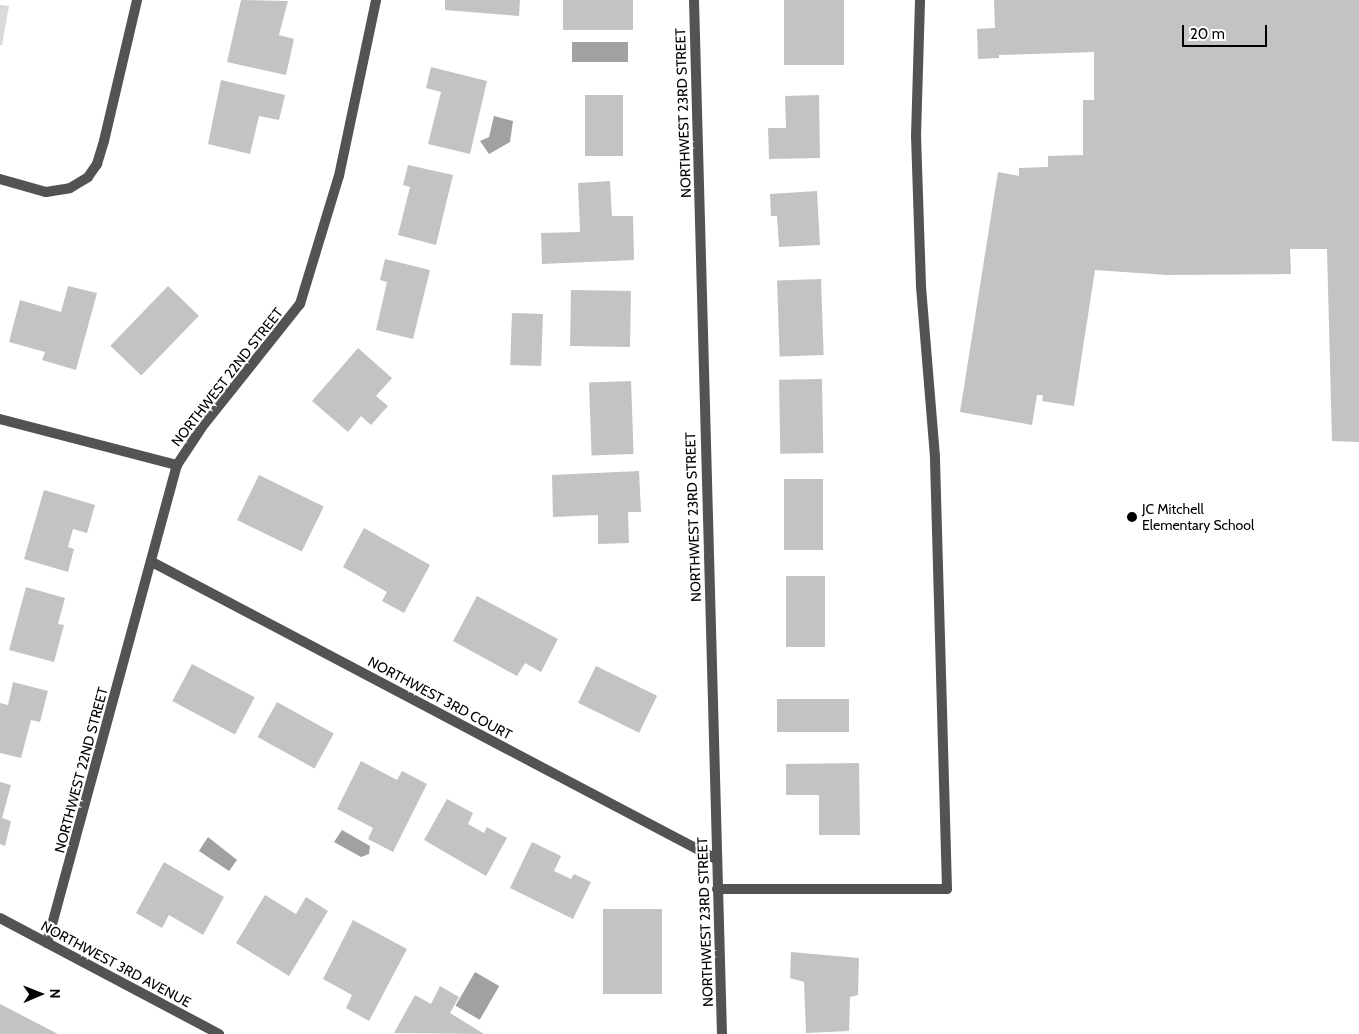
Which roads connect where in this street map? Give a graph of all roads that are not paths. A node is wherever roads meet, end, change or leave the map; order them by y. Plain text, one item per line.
1 (137, 0) edge
2 (376, 0) edge
3 (694, 0) edge
4 (920, 0) edge
5 (0, 179) edge
6 (0, 419) edge
7 (177, 466) junction
8 (152, 562) junction
9 (716, 859) junction
10 (717, 889) junction
11 (0, 918) edge
12 (47, 942) junction
13 (219, 1034) edge
14 (722, 1034) edge

1 - 5 street
2 - 7 street, NORTHWEST 22ND STREET
3 - 9 street, NORTHWEST 23RD STREET
4 - 10 street
6 - 7 street
7 - 8 street, NORTHWEST 22ND STREET
8 - 9 street, NORTHWEST 3RD COURT
8 - 12 street, NORTHWEST 22ND STREET
9 - 10 street, NORTHWEST 23RD STREET
10 - 14 street, NORTHWEST 23RD STREET
11 - 12 street, NORTHWEST 3RD AVENUE
12 - 13 street, NORTHWEST 3RD AVENUE

